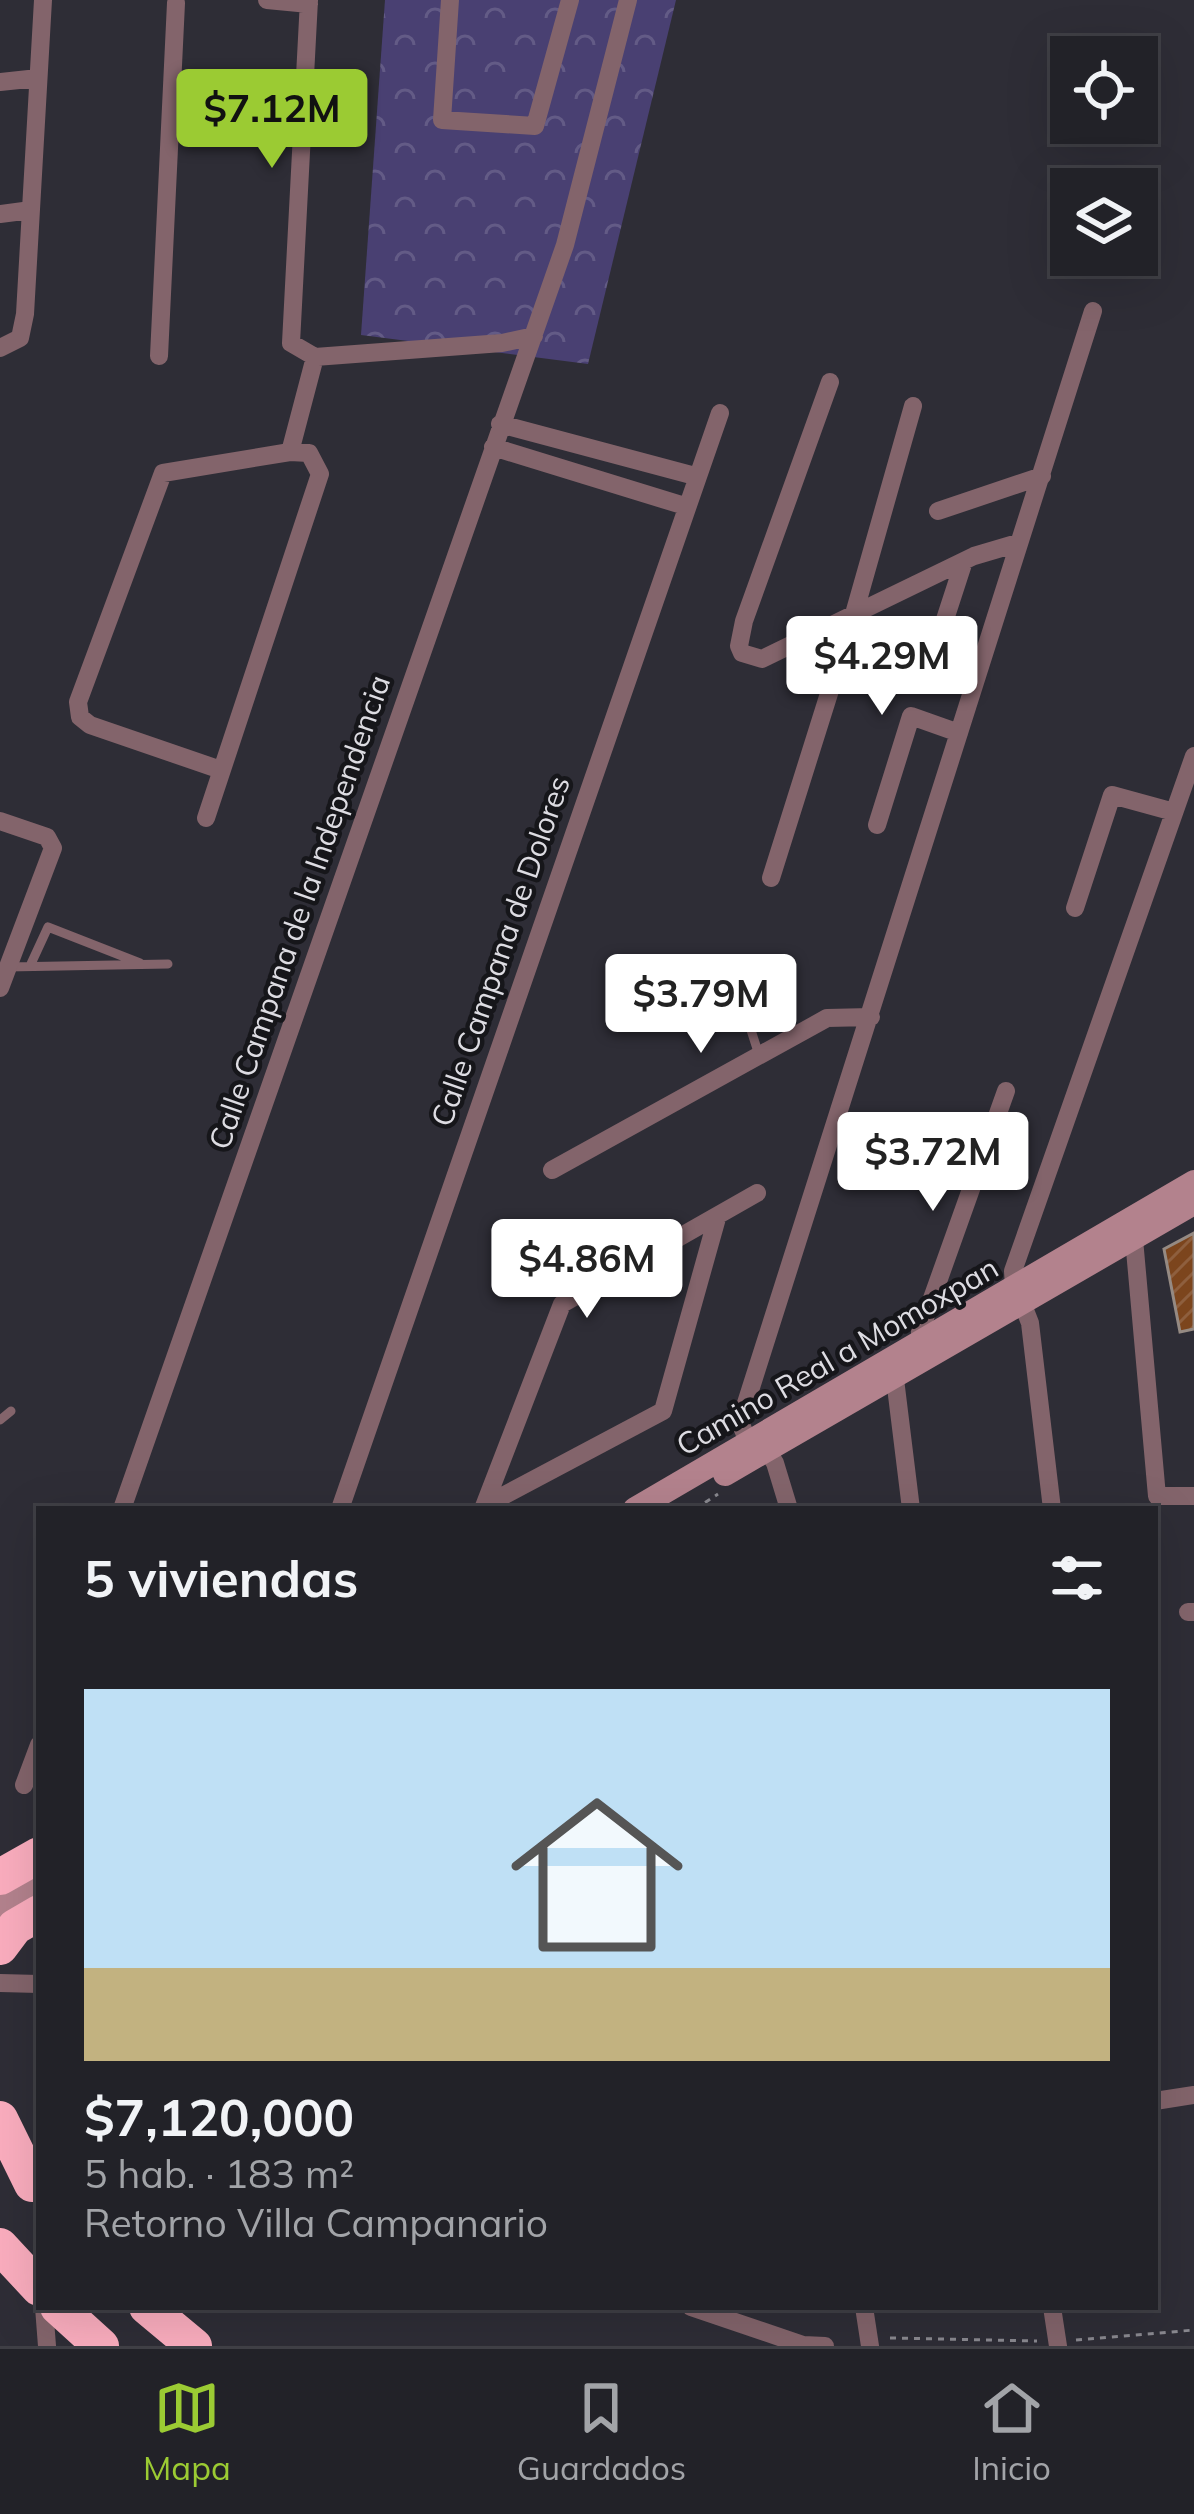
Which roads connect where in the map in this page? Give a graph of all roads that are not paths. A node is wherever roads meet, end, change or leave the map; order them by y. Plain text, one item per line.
1 (43, 0) edge
2 (267, 0) edge
3 (450, 0) edge
4 (628, 0) edge
5 (177, 1) edge
6 (309, 2) edge
7 (567, 5) edge
8 (38, 78) junction
9 (0, 82) edge
10 (31, 210) junction
11 (0, 214) edge
12 (1093, 311) dead end
13 (534, 336) junction
14 (0, 348) edge
15 (159, 356) dead end
16 (315, 357) junction
17 (830, 382) dead end
18 (913, 406) dead end
19 (720, 413) dead end
20 (500, 424) junction
21 (493, 447) junction
22 (290, 452) junction
23 (695, 476) junction
24 (1042, 476) junction
25 (685, 506) junction
26 (938, 511) dead end
27 (1018, 543) junction
28 (964, 561) junction
29 (854, 614) junction
30 (924, 684) dead end
31 (959, 733) junction
32 (1194, 756) edge
33 (221, 770) junction
34 (1174, 812) junction
35 (206, 818) dead end
36 (0, 821) edge
37 (877, 825) dead end
38 (771, 878) dead end
39 (1075, 908) dead end
40 (145, 964) junction
41 (168, 964) dead end
42 (30, 966) junction
43 (8, 967) junction
44 (0, 988) edge
45 (696, 1005) dead end
46 (871, 1017) junction
47 (759, 1055) junction
48 (1006, 1091) dead end
49 (552, 1170) dead end
50 (1194, 1182) edge
51 (757, 1193) dead end
52 (1194, 1203) edge
53 (717, 1218) junction
54 (1133, 1239) junction
55 (1018, 1296) junction
56 (921, 1342) junction
57 (895, 1379) junction
58 (10, 1411) dead end
59 (0, 1420) edge
60 (757, 1448) junction
61 (1194, 1496) edge
62 (123, 1506) edge
63 (341, 1506) edge
64 (485, 1506) edge
65 (488, 1506) edge
66 (641, 1506) edge
67 (670, 1506) edge
68 (788, 1506) edge
69 (911, 1506) edge
70 (1052, 1506) edge
71 (36, 1753) edge
72 (24, 1785) dead end
73 (36, 1857) edge
74 (0, 1876) edge
75 (36, 1886) edge
76 (0, 1906) edge
77 (36, 1914) edge
78 (0, 1947) edge
79 (0, 1983) edge
80 (36, 1984) edge
81 (1194, 2096) edge
82 (1158, 2101) edge
83 (0, 2119) edge
84 (0, 2137) edge
85 (36, 2188) edge
86 (0, 2246) edge
87 (36, 2285) edge
88 (44, 2310) edge
89 (61, 2310) edge
90 (151, 2310) edge
91 (698, 2310) edge
92 (864, 2310) edge
93 (1052, 2310) edge
94 (869, 2342) edge
95 (1057, 2344) edge
96 (47, 2346) edge
97 (101, 2346) edge
98 (194, 2346) edge
99 (824, 2346) edge

1 - 8 street
2 - 6 street
3 - 7 street
4 - 13 street, Calle Campana de la Independencia
5 - 15 street
6 - 16 street
8 - 9 street
8 - 10 street
10 - 11 street
10 - 14 street
12 - 24 street
13 - 16 street
13 - 20 street, Calle Campana de la Independencia
16 - 22 street
17 - 29 street
18 - 29 street
19 - 23 street, Calle Campana de Dolores
20 - 21 street, Calle Campana de la Independencia
20 - 23 street
21 - 25 street
21 - 62 street, Calle Campana de la Independencia
22 - 33 street
22 - 33 street
23 - 25 street, Calle Campana de Dolores
24 - 26 street
24 - 27 street
25 - 63 street, Calle Campana de Dolores
27 - 28 street
27 - 31 street
28 - 29 street
28 - 30 street
29 - 38 street
31 - 37 street
31 - 46 street
32 - 34 street
33 - 35 street
34 - 39 street
34 - 55 street
36 - 43 street
40 - 41 lane
40 - 42 lane
40 - 42 lane
42 - 43 lane
43 - 44 street
45 - 47 lane
46 - 47 street
46 - 60 street
47 - 49 street
48 - 56 street
50 - 55 street, Camino Real a Momoxpan
51 - 53 street
52 - 54 street, Camino Real a Momoxpan
53 - 64 street
53 - 65 street
54 - 55 street, Camino Real a Momoxpan
54 - 61 street
55 - 56 street, Camino Real a Momoxpan
55 - 57 street, Camino Real a Momoxpan
55 - 70 street
56 - 60 street, Camino Real a Momoxpan
57 - 60 street, Camino Real a Momoxpan
57 - 69 street
58 - 59 lane
60 - 66 street, Camino Real a Momoxpan
60 - 67 street, Camino Real a Momoxpan
60 - 68 street
71 - 72 street
73 - 74 highway
75 - 76 street
77 - 78 highway
79 - 80 street
81 - 82 street
83 - 85 highway
84 - 85 highway
86 - 87 highway
88 - 96 street
89 - 97 highway
90 - 98 highway
91 - 99 street
92 - 94 street
93 - 95 street

